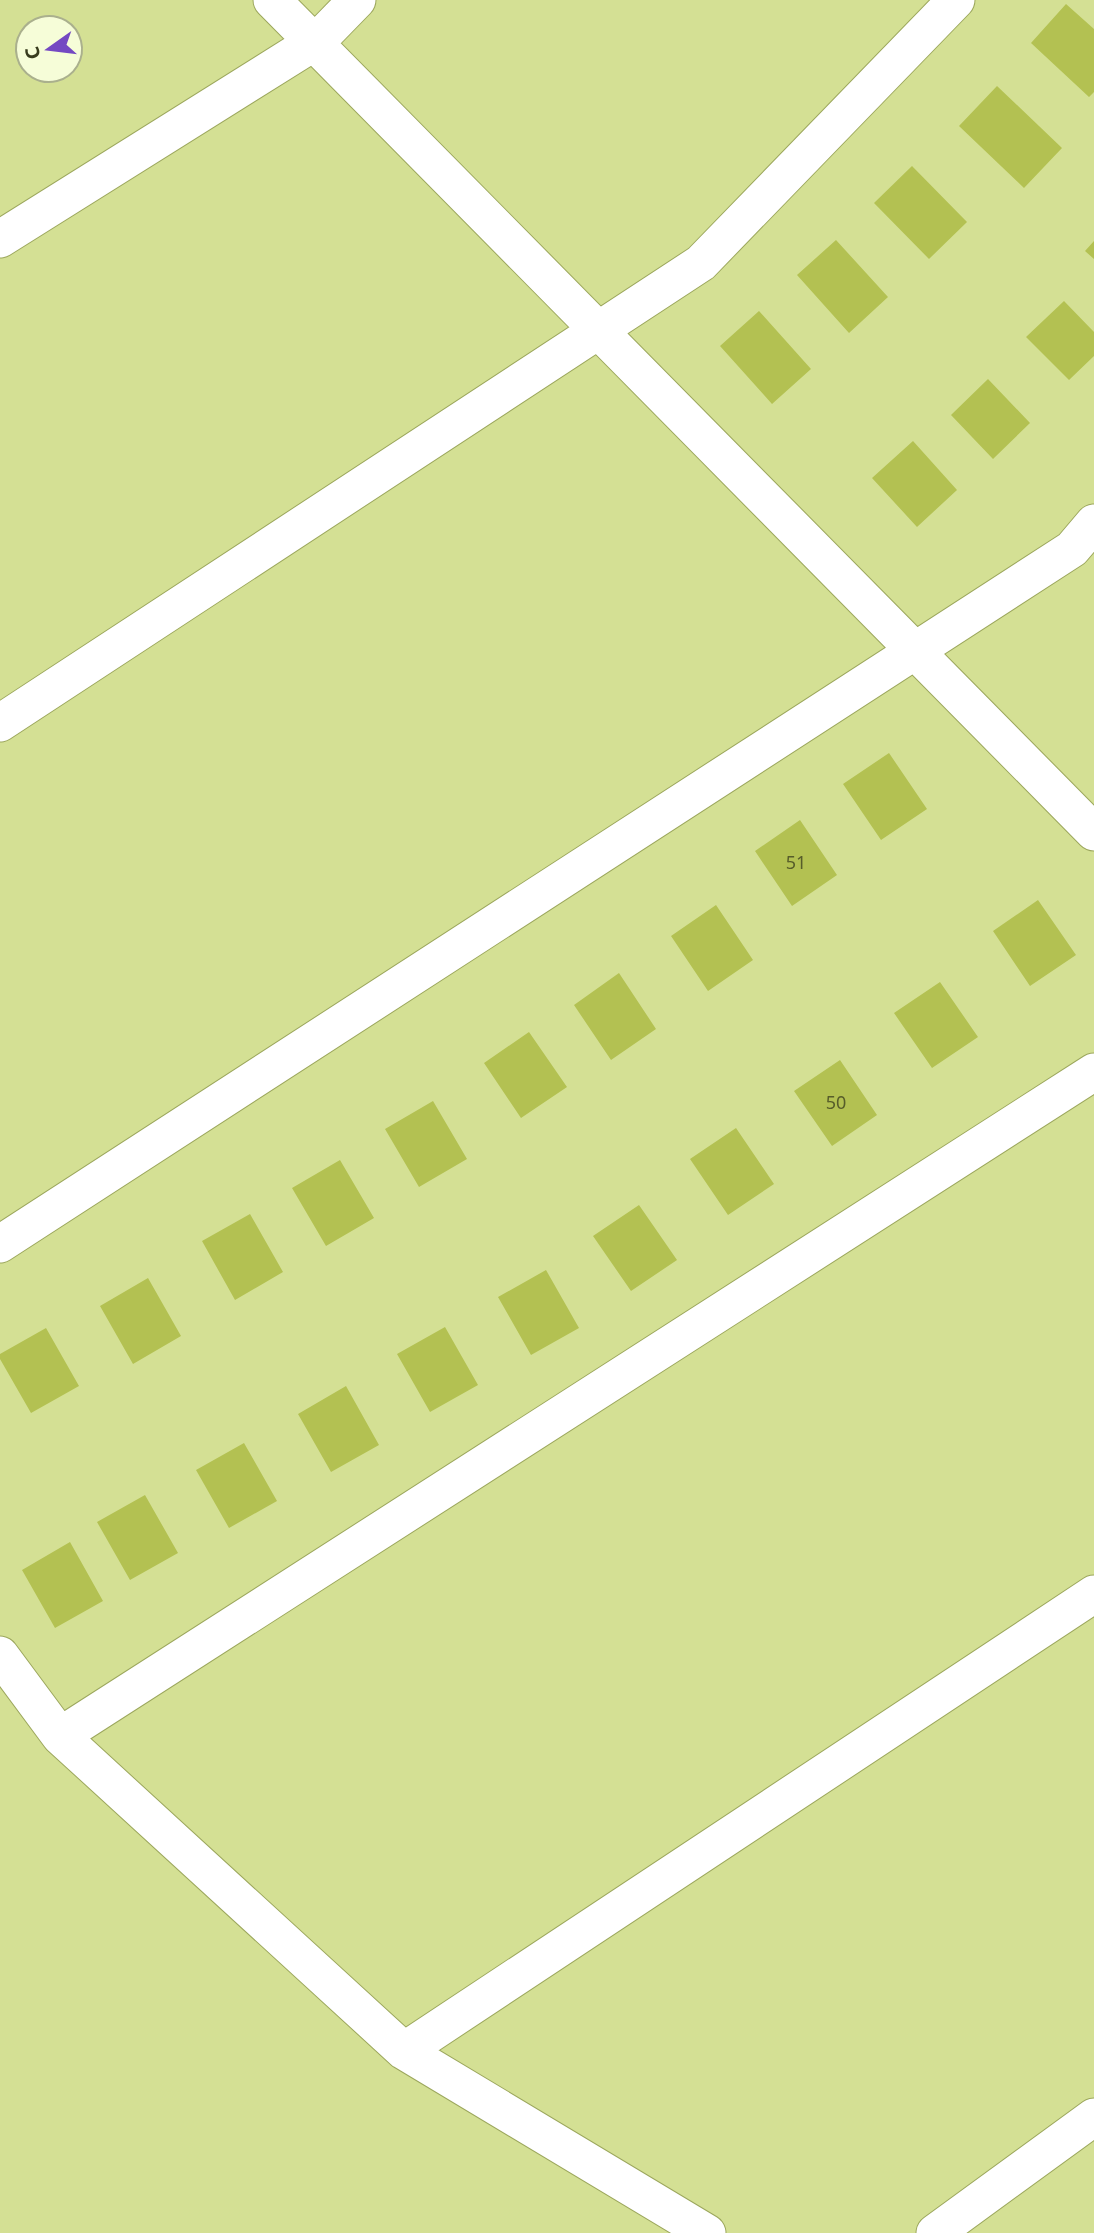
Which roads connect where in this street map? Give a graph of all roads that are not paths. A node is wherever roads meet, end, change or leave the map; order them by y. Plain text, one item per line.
1 (272, 0) edge
2 (357, 0) edge
3 (956, 0) edge
4 (313, 42) junction
5 (0, 239) edge
6 (598, 331) junction
7 (1094, 523) edge
8 (915, 651) junction
9 (0, 723) edge
10 (1094, 832) edge
11 (1094, 1072) edge
12 (0, 1244) edge
13 (1094, 1594) edge
14 (0, 1655) edge
15 (60, 1736) junction
16 (404, 2051) junction
17 (1094, 2117) edge
18 (707, 2233) edge
19 (935, 2233) edge

1 - 4 street
2 - 4 street
3 - 6 street
4 - 5 street
4 - 6 street
6 - 8 street
6 - 9 street
7 - 8 street
8 - 10 street
8 - 12 street
11 - 15 street
13 - 16 street
14 - 15 street
15 - 16 street
16 - 18 street
17 - 19 street

